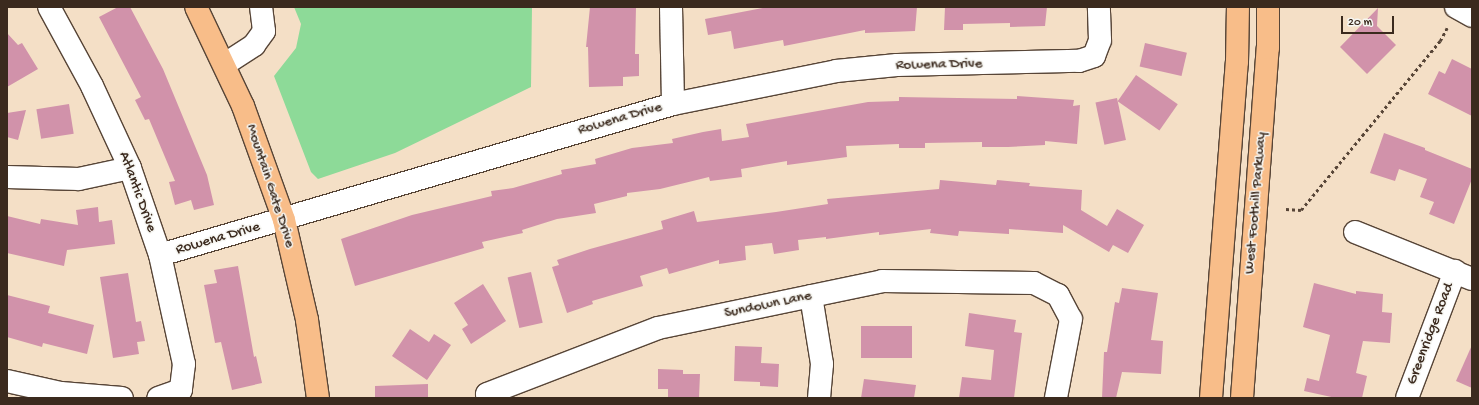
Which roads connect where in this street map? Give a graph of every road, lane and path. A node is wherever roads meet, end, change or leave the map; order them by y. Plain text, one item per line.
1 (49, 7) edge
2 (196, 7) edge
3 (261, 7) edge
4 (671, 7) edge
5 (1099, 7) edge
6 (1238, 7) edge
7 (1268, 7) edge
8 (1456, 7) edge
9 (1472, 16) edge
10 (1447, 28) dead end
11 (225, 64) junction
12 (673, 104) junction
13 (130, 168) junction
14 (7, 177) edge
15 (1286, 209) dead end
16 (284, 220) junction
17 (1355, 232) dead end
18 (160, 255) junction
19 (1463, 275) edge
20 (811, 296) junction
21 (7, 381) edge
22 (488, 396) edge
23 (122, 398) edge
24 (158, 398) edge
25 (318, 398) edge
26 (820, 398) edge
27 (1056, 398) edge
28 (1211, 398) edge
29 (1242, 398) edge
30 (1407, 398) edge

1 - 13 street, Atlantic Drive
2 - 11 main road, Mountain Gate Drive
3 - 11 street
4 - 12 street
5 - 12 street, Rowena Drive
6 - 28 main road, West Foothill Parkway
7 - 29 main road, West Foothill Parkway
8 - 9 street
10 - 15 path
11 - 16 main road, Mountain Gate Drive
12 - 16 street, Rowena Drive
13 - 14 street
13 - 18 street, Atlantic Drive
16 - 18 street, Rowena Drive
16 - 25 main road, Mountain Gate Drive
17 - 19 street
18 - 24 street, Atlantic Drive
19 - 30 street, Greenridge Road
20 - 22 street, Sundown Lane
20 - 26 street
20 - 27 street, Sundown Lane
21 - 23 street

